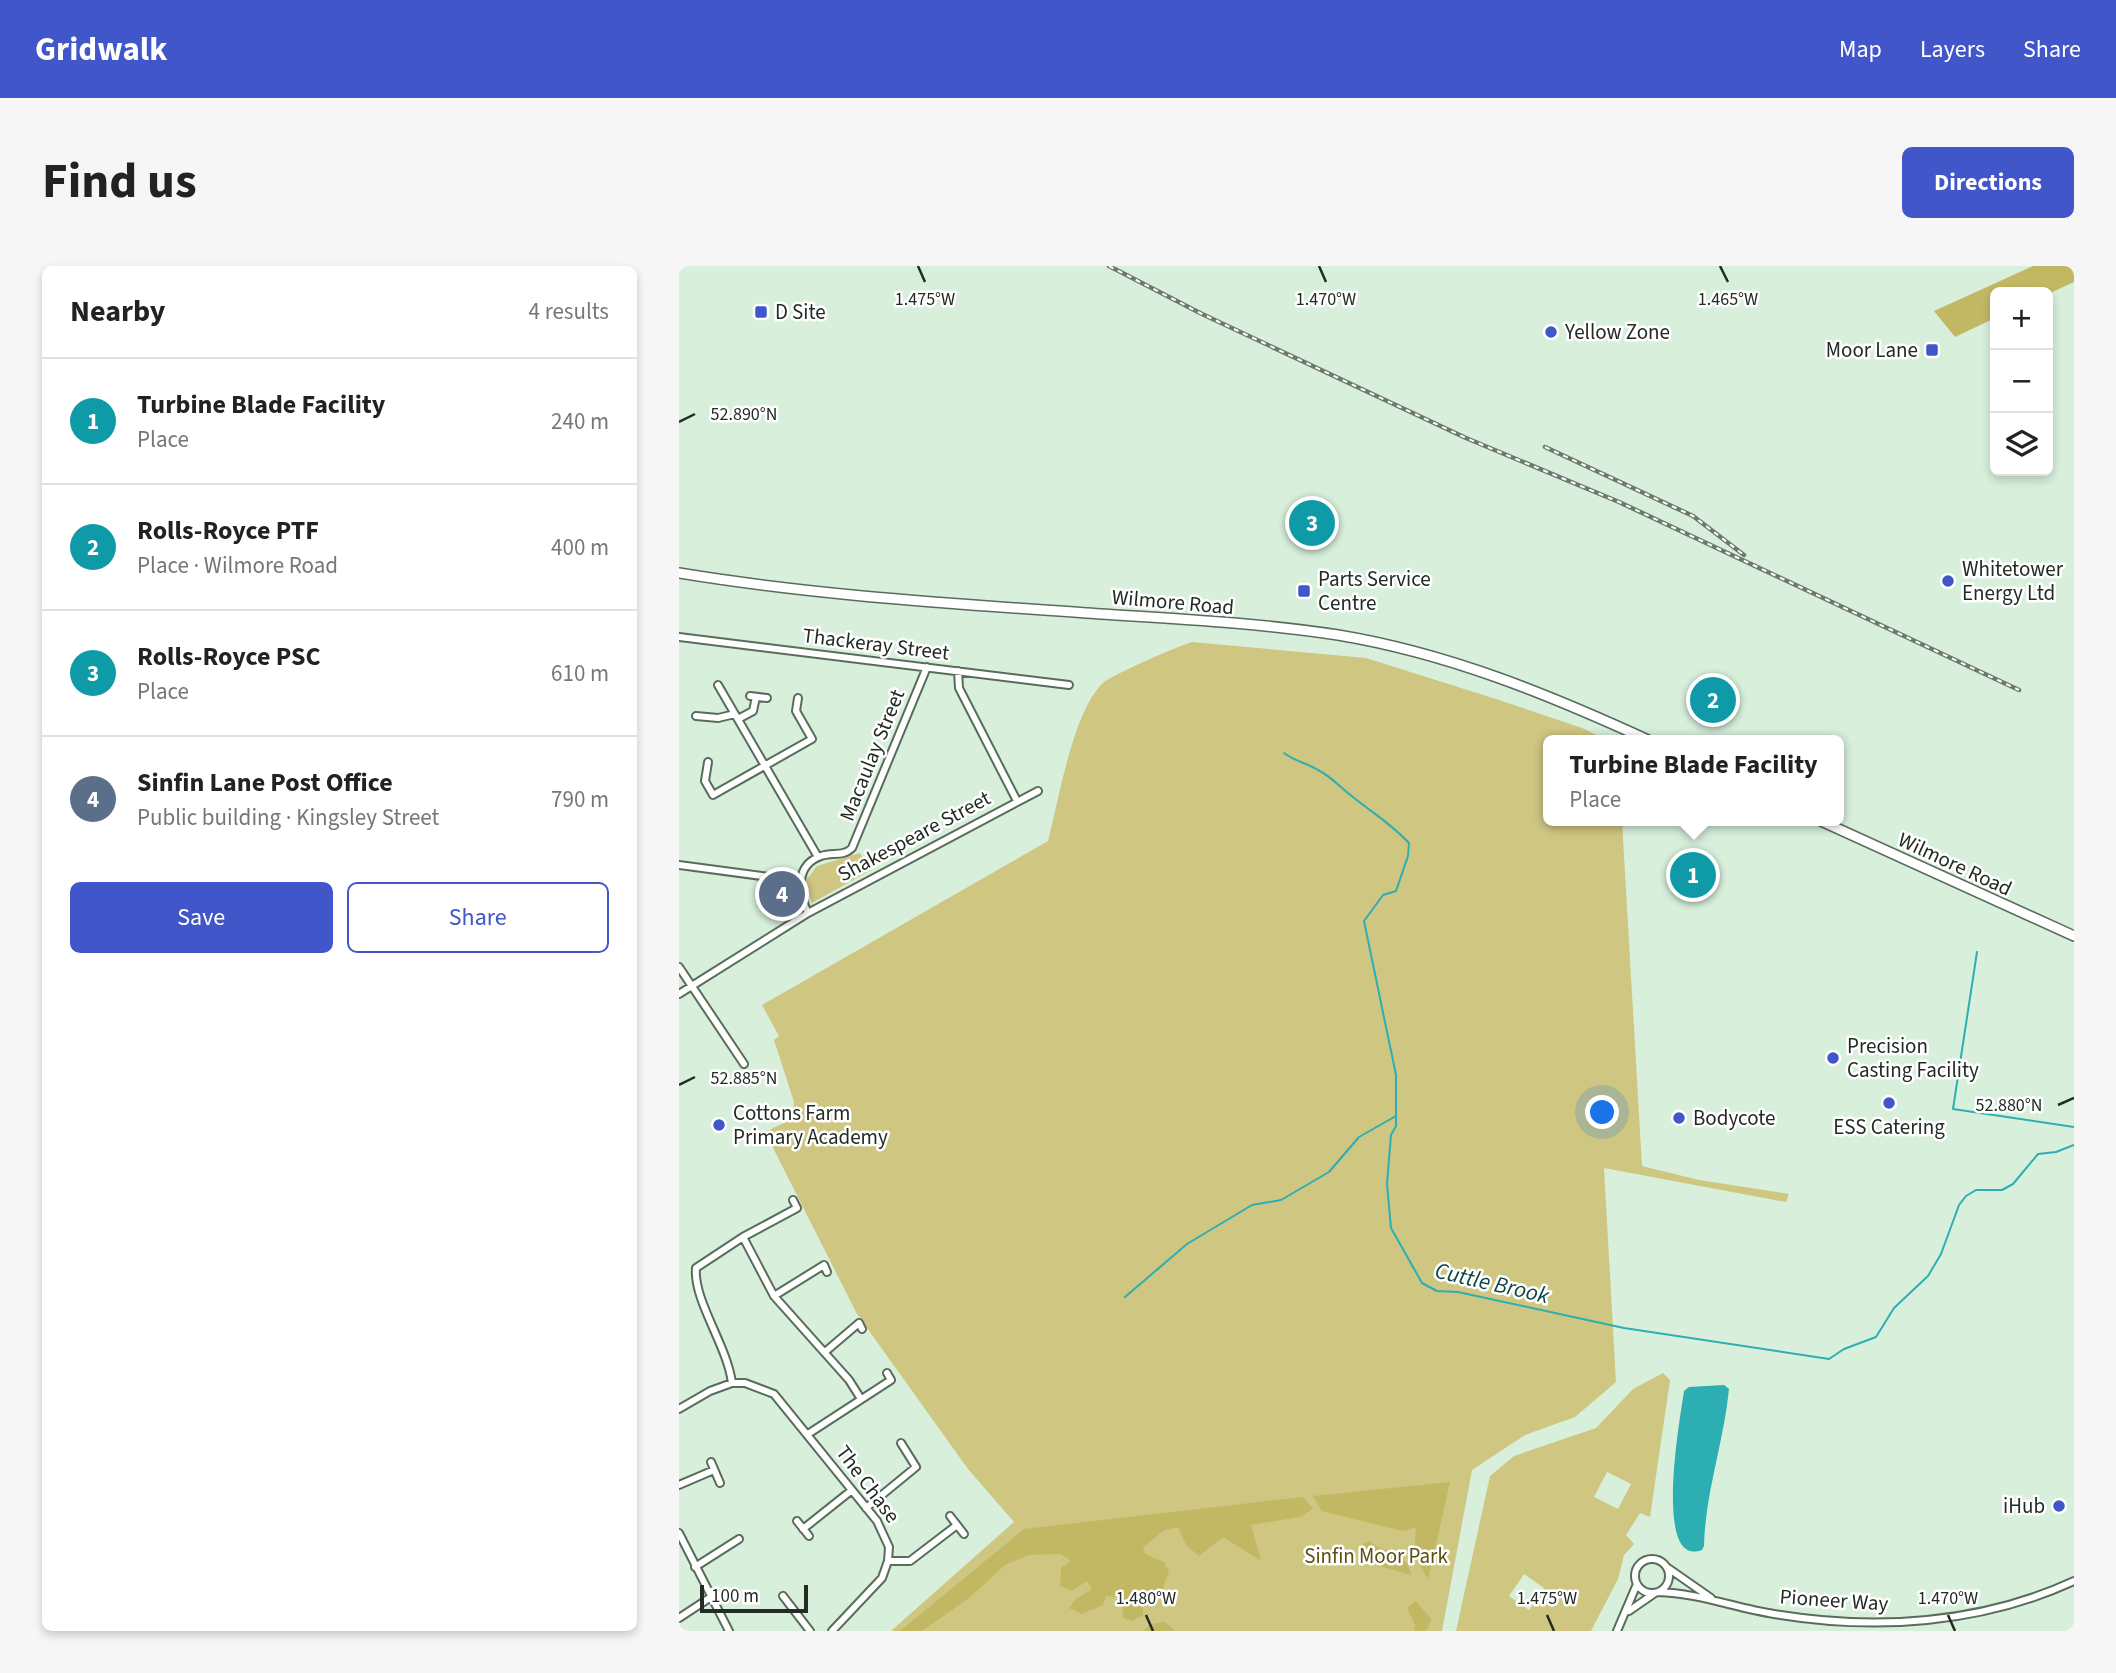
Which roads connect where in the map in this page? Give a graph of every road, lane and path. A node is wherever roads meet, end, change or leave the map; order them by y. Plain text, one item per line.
1 (679, 573) edge
2 (679, 637) edge
3 (927, 667) junction
4 (958, 671) junction
5 (718, 685) dead end
6 (1069, 685) dead end
7 (767, 698) dead end
8 (798, 698) dead end
9 (696, 716) dead end
10 (737, 716) junction
11 (1636, 735) edge
12 (708, 762) dead end
13 (765, 766) junction
14 (1038, 791) dead end
15 (1017, 801) junction
16 (1833, 826) edge
17 (846, 854) joint
18 (818, 857) junction
19 (679, 865) edge
20 (799, 881) junction
21 (808, 913) junction
22 (2074, 936) edge
23 (679, 967) edge
24 (692, 985) junction
25 (679, 994) edge
26 (744, 1064) dead end
27 (793, 1200) dead end
28 (743, 1237) junction
29 (827, 1272) dead end
30 (774, 1296) junction
31 (862, 1329) dead end
32 (825, 1352) junction
33 (887, 1373) dead end
34 (732, 1383) junction
35 (861, 1399) junction
36 (679, 1409) edge
37 (808, 1434) junction
38 (901, 1443) dead end
39 (711, 1462) dead end
40 (715, 1470) junction
41 (720, 1483) dead end
42 (679, 1485) edge
43 (852, 1490) junction
44 (866, 1508) junction
45 (950, 1516) dead end
46 (797, 1521) dead end
47 (957, 1525) junction
48 (803, 1529) junction
49 (679, 1533) edge
50 (964, 1534) dead end
51 (809, 1536) dead end
52 (739, 1539) dead end
53 (681, 1545) edge
54 (730, 1546) junction
55 (735, 1553) dead end
56 (888, 1561) junction
57 (1665, 1566) junction
58 (695, 1567) junction
59 (2074, 1581) edge
60 (1637, 1584) junction
61 (1657, 1592) junction
62 (783, 1596) dead end
63 (711, 1597) junction
64 (1713, 1599) junction
65 (1627, 1612) junction
66 (679, 1618) edge
67 (729, 1631) edge
68 (810, 1631) edge
69 (832, 1631) edge
70 (1617, 1631) edge

1 - 11 street, Wilmore Road
2 - 3 street, Thackeray Street
3 - 4 street, Thackeray Street
3 - 17 street, Macaulay Street
4 - 6 street, Thackeray Street
4 - 15 street
5 - 10 street
7 - 10 street
8 - 13 street
9 - 10 street
10 - 13 street
12 - 13 street
13 - 18 street
14 - 15 street, Shakespeare Street
15 - 21 street, Shakespeare Street
16 - 22 street, Wilmore Road
17 - 18 street, Shakespeare Street
18 - 20 street, Shakespeare Street
19 - 20 street
20 - 21 street
21 - 24 street, Shakespeare Street
23 - 24 street
24 - 25 street, Shakespeare Street
24 - 26 street
27 - 28 street
28 - 30 street
28 - 34 street
29 - 30 street
30 - 32 street
31 - 32 street
32 - 35 street
33 - 35 street
34 - 36 street
34 - 37 street, The Chase
35 - 37 street
37 - 43 street, The Chase
38 - 44 street
39 - 40 street
40 - 41 street
40 - 42 street
43 - 44 street, The Chase
43 - 48 street
44 - 56 street, The Chase
45 - 47 street
46 - 48 street
47 - 50 street
47 - 56 street
48 - 51 street
49 - 53 street
52 - 54 street
53 - 58 street
54 - 55 street
54 - 58 street
56 - 69 street
57 - 60 street
57 - 61 street
57 - 64 street, Pioneer Way
58 - 63 street
59 - 64 street, Pioneer Way
60 - 61 street
60 - 65 street
61 - 64 street, Pioneer Way
61 - 65 street
62 - 68 street
63 - 66 street
63 - 67 street
65 - 70 street

